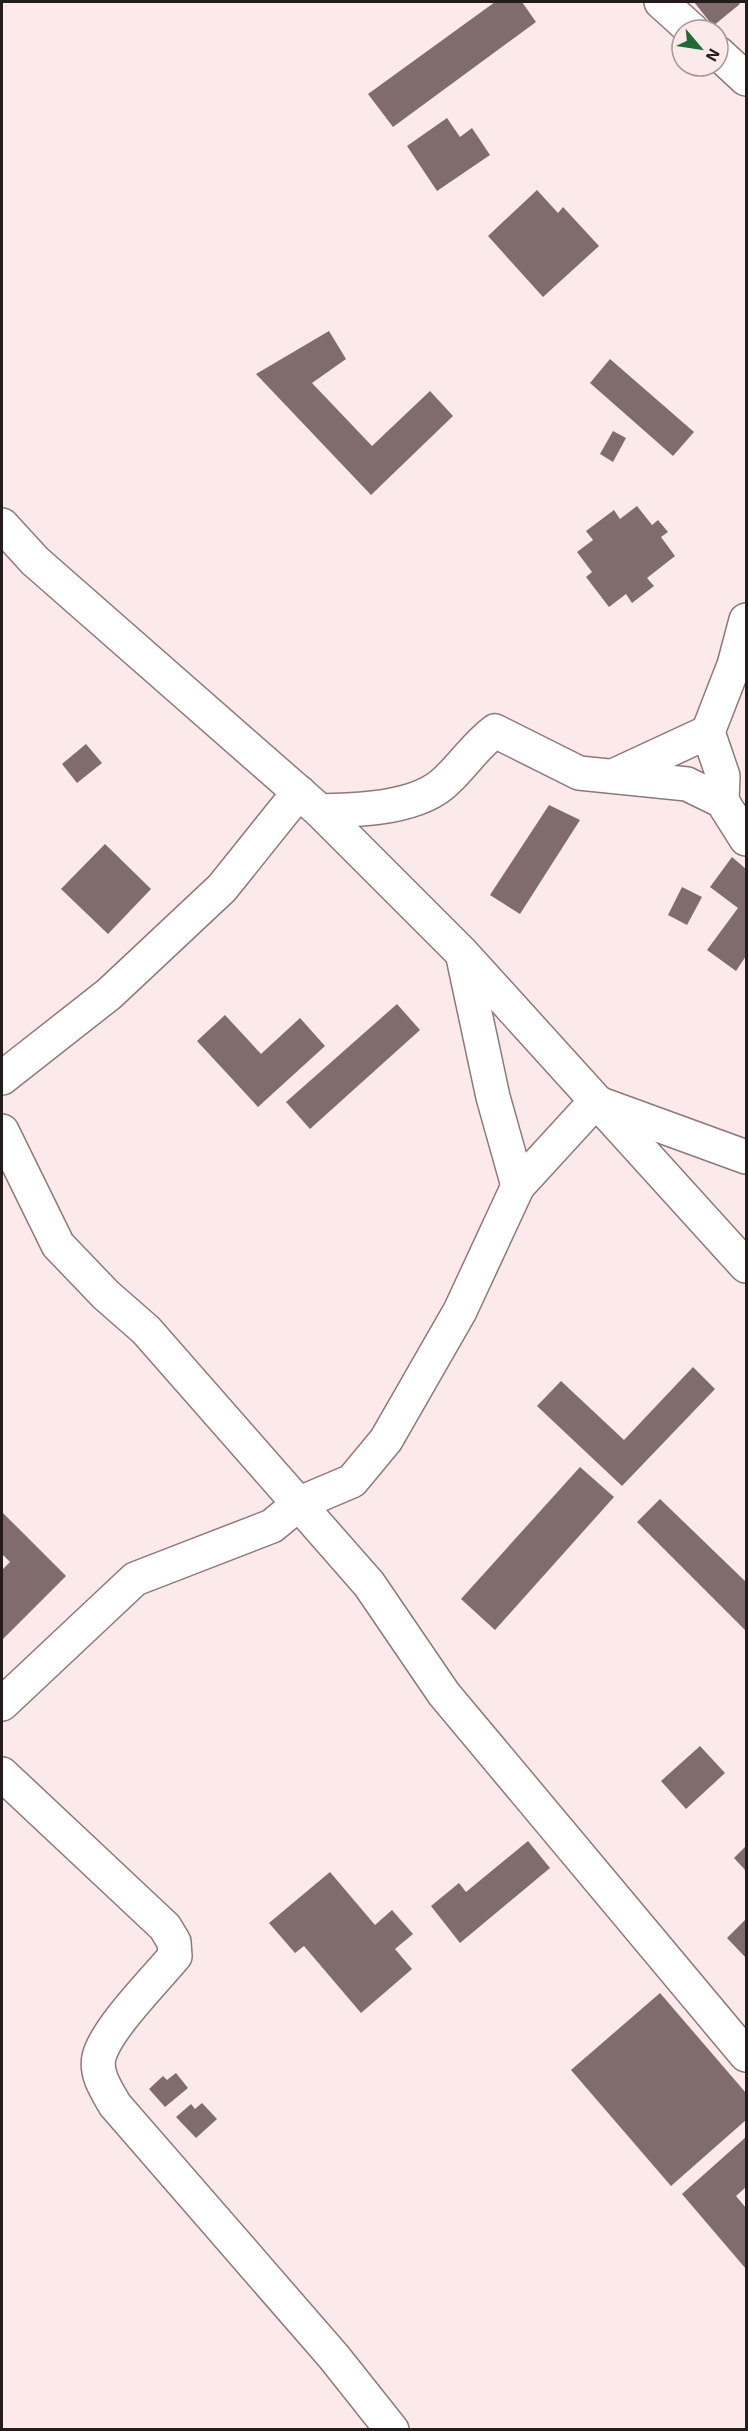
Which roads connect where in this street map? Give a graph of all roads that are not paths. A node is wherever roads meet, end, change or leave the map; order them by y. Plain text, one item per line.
1 (661, 2) edge
2 (679, 18) edge
3 (730, 64) edge
4 (747, 79) edge
5 (2, 525) edge
6 (747, 620) edge
7 (708, 732) junction
8 (611, 777) junction
9 (687, 784) junction
10 (722, 801) junction
11 (310, 802) junction
12 (747, 839) edge
13 (463, 954) junction
14 (2, 1078) edge
15 (595, 1102) junction
16 (2, 1131) edge
17 (747, 1157) edge
18 (518, 1186) junction
19 (747, 1266) edge
20 (300, 1503) junction
21 (2, 1704) edge
22 (2, 1773) edge
23 (747, 2055) edge
24 (392, 2430) edge

1 - 2 street
3 - 4 street
5 - 11 street
6 - 7 street
7 - 8 street
7 - 9 street
7 - 10 street
8 - 9 street
8 - 11 street
9 - 10 street
10 - 12 street
11 - 13 street
11 - 14 street
13 - 15 street
13 - 18 street
15 - 17 street
15 - 18 street
15 - 19 street
16 - 20 street
18 - 20 street
20 - 21 street
20 - 23 street
22 - 24 street

